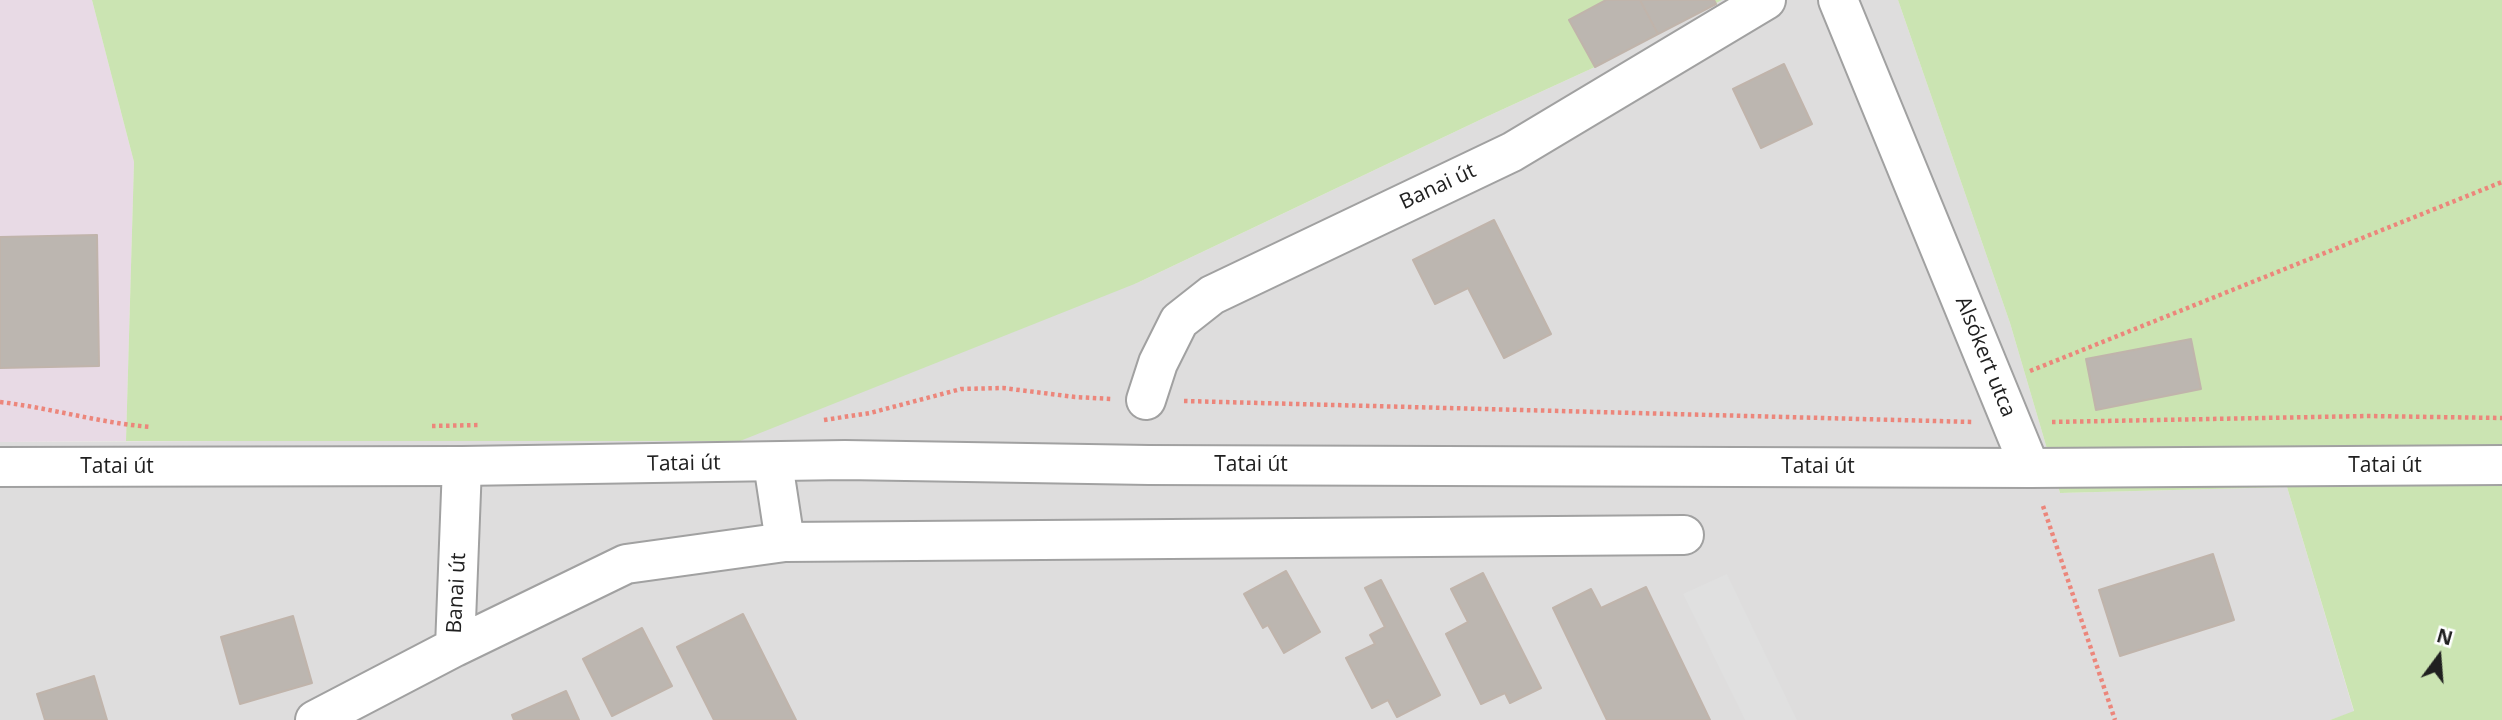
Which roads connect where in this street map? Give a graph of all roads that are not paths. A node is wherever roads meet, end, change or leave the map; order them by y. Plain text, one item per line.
1 (1766, 0) edge
2 (1838, 0) edge
3 (1146, 400) road end
4 (773, 463) junction
5 (2502, 465) edge
6 (461, 466) junction
7 (0, 467) edge
8 (2030, 468) junction
9 (1684, 535) dead end
10 (785, 542) junction
11 (455, 647) junction
12 (315, 720) edge

1 - 3 street, Banai út
2 - 8 street, Alsókert utca
4 - 6 street, Tatai út
4 - 8 street, Tatai út
4 - 10 street
5 - 8 street, Tatai út
6 - 7 street, Tatai út
6 - 11 street, Banai út
9 - 10 street
10 - 11 street
11 - 12 street, Banai út

